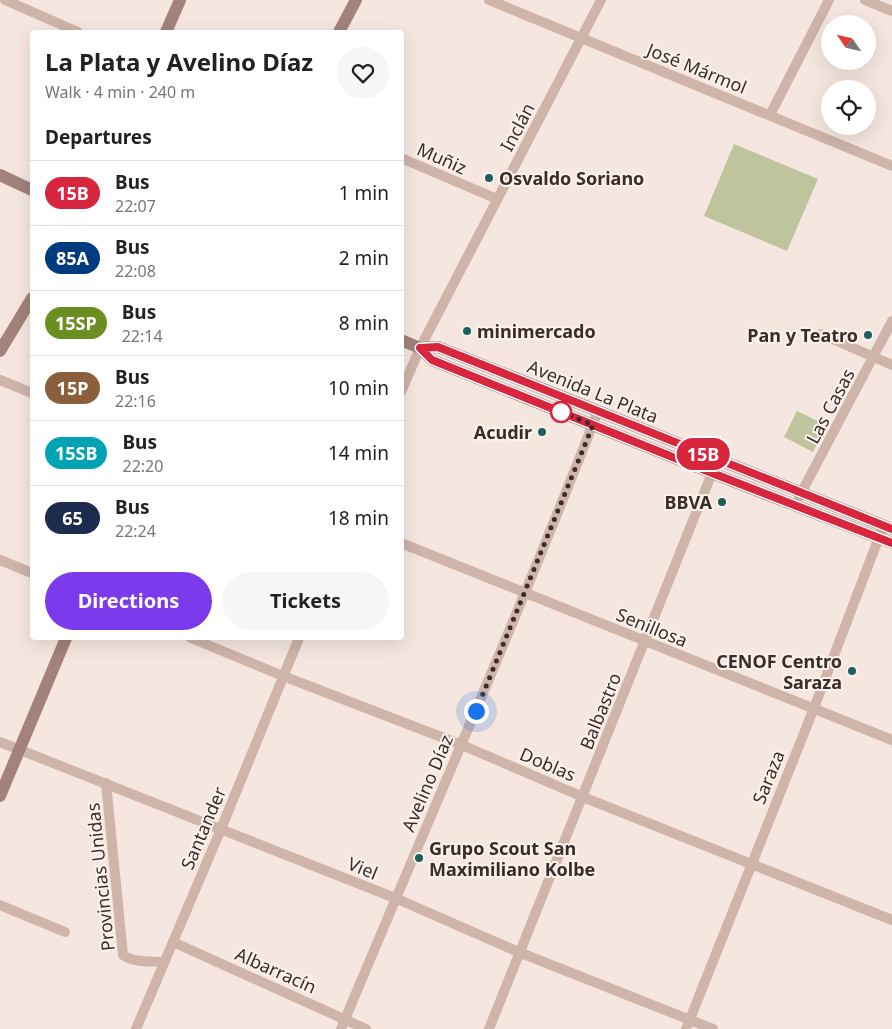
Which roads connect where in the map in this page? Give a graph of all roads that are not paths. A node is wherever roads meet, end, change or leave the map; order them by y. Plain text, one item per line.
1 (5, 0) edge
2 (180, 0) edge
3 (356, 0) edge
4 (489, 0) edge
5 (600, 0) edge
6 (829, 0) edge
7 (866, 0) edge
8 (892, 11) edge
9 (73, 30) edge
10 (167, 30) edge
11 (340, 30) edge
12 (581, 39) junction
13 (770, 115) junction
14 (404, 159) edge
15 (892, 166) edge
16 (0, 176) edge
17 (30, 189) edge
18 (496, 199) junction
19 (30, 301) edge
20 (892, 321) edge
21 (821, 334) dead end
22 (404, 341) edge
23 (420, 348) junction
24 (0, 351) edge
25 (874, 358) junction
26 (892, 365) edge
27 (0, 380) edge
28 (404, 385) edge
29 (30, 392) edge
30 (598, 411) junction
31 (593, 425) junction
32 (720, 461) junction
33 (712, 473) junction
34 (798, 499) junction
35 (885, 531) edge
36 (892, 543) edge
37 (404, 545) edge
38 (0, 560) edge
39 (30, 572) edge
40 (524, 593) junction
41 (65, 640) edge
42 (196, 640) edge
43 (298, 640) edge
44 (645, 642) junction
45 (283, 676) junction
46 (814, 708) junction
47 (892, 740) edge
48 (0, 742) edge
49 (462, 745) junction
50 (20, 749) junction
51 (106, 783) junction
52 (0, 796) edge
53 (583, 797) junction
54 (221, 829) junction
55 (751, 863) junction
56 (395, 898) junction
57 (0, 905) edge
58 (892, 920) edge
59 (65, 932) dead end
60 (173, 942) junction
61 (521, 953) junction
62 (164, 962) junction
63 (343, 1024) edge
64 (688, 1024) edge
65 (136, 1029) edge
66 (366, 1029) edge
67 (489, 1029) edge
68 (713, 1029) edge

1 - 9 street
2 - 10 main road
3 - 11 main road
4 - 12 street, José Mármol
5 - 12 street, Inclán
6 - 13 street
7 - 8 street
12 - 13 street, José Mármol
12 - 18 street, Inclán
13 - 15 street, José Mármol
14 - 18 street, Muñiz
16 - 17 main road
18 - 23 street, Inclán
19 - 24 main road
20 - 25 street, Las Casas
21 - 25 street
22 - 23 main road, Avenida La Plata
23 - 28 street
23 - 30 main road, Avenida La Plata
23 - 31 main road, Avenida La Plata
25 - 26 street
25 - 34 street, Las Casas
27 - 29 street
30 - 31 street, Avelino Díaz
30 - 32 main road, Avenida La Plata
31 - 33 main road, Avenida La Plata
31 - 40 street, Avelino Díaz
32 - 33 street, Balbastro
32 - 34 main road, Avenida La Plata
33 - 34 main road, Avenida La Plata
33 - 44 street, Balbastro
34 - 35 main road, Avenida La Plata
35 - 36 main road, Avenida La Plata
35 - 46 street, Saraza
37 - 40 street, Senillosa
38 - 39 street
40 - 44 street, Senillosa
40 - 49 street, Avelino Díaz
41 - 50 main road
42 - 45 street, Doblas
43 - 45 street, Santander
44 - 46 street, Senillosa
44 - 53 street, Balbastro
45 - 49 street, Doblas
45 - 54 street, Santander
46 - 47 street, Senillosa
46 - 55 street, Saraza
48 - 50 street, Viel
49 - 53 street, Doblas
49 - 56 street, Avelino Díaz
50 - 51 street, Viel
50 - 52 main road
51 - 54 street, Viel
51 - 62 street, Provincias Unidas
53 - 55 street, Doblas
53 - 61 street, Balbastro
54 - 56 street, Viel
54 - 60 street, Santander
55 - 58 street, Doblas
55 - 64 street, Saraza
56 - 61 street, Viel
56 - 63 street, Avelino Díaz
57 - 59 street
60 - 62 street, Santander
60 - 63 street, Albarracín
61 - 64 street, Viel
61 - 67 street, Balbastro
62 - 65 street, Santander
63 - 66 street, Albarracín
64 - 68 street, Viel

